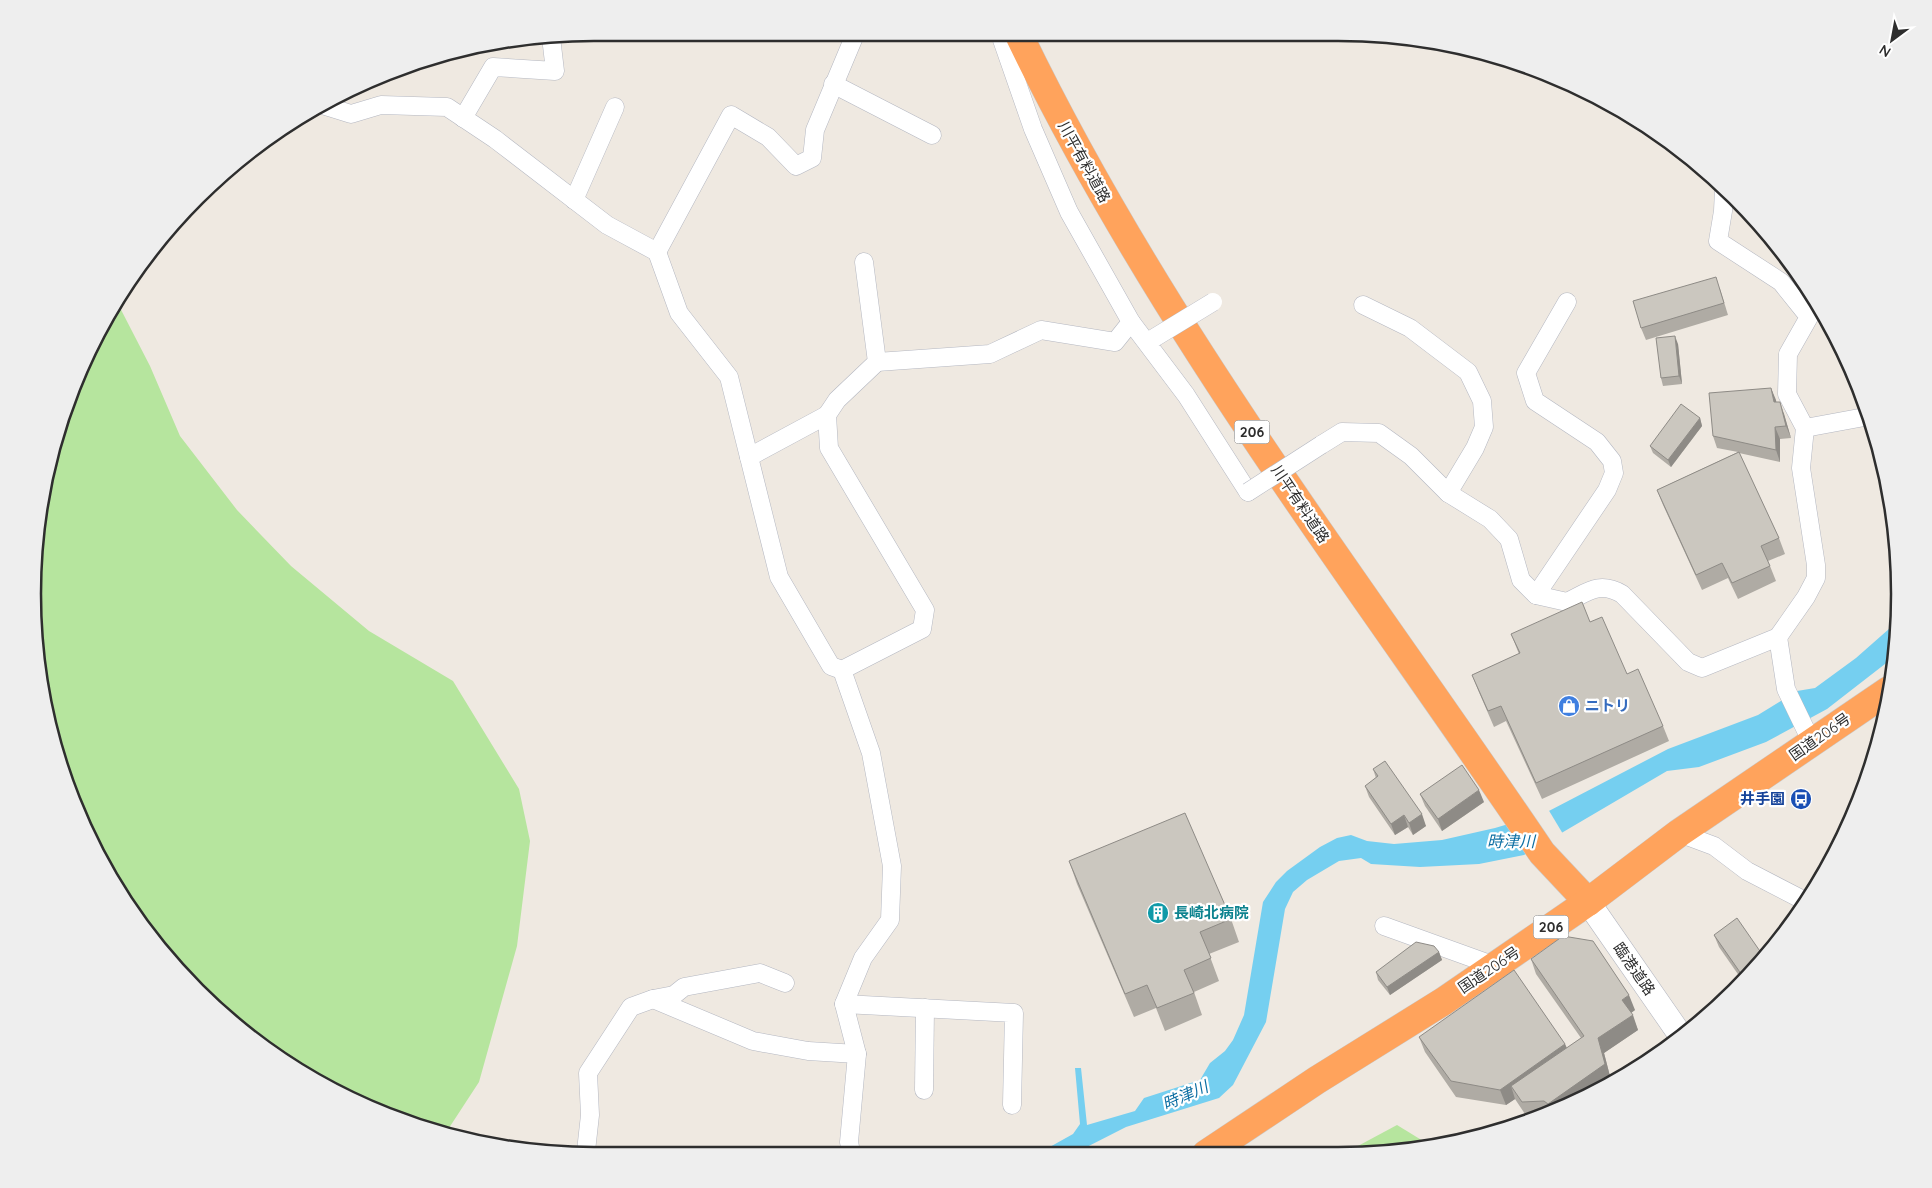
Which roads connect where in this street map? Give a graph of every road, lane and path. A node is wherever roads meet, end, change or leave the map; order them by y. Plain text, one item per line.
1 (852, 41) edge
2 (1002, 41) edge
3 (1022, 41) edge
4 (1036, 41) edge
5 (552, 43) edge
6 (833, 84) junction
7 (615, 107) dead end
8 (331, 108) edge
9 (464, 118) junction
10 (932, 136) dead end
11 (1724, 198) edge
12 (574, 200) junction
13 (657, 252) junction
14 (864, 262) dead end
15 (1213, 302) dead end
16 (1566, 302) dead end
17 (1364, 305) dead end
18 (1813, 311) edge
19 (1814, 314) edge
20 (1131, 322) junction
21 (1154, 338) dead end
22 (877, 362) junction
23 (827, 415) junction
24 (1861, 418) edge
25 (1805, 428) junction
26 (749, 456) junction
27 (1448, 493) junction
28 (1536, 594) junction
29 (1778, 637) junction
30 (842, 670) junction
31 (1881, 694) edge
32 (1809, 735) junction
33 (1519, 808) junction
34 (1679, 833) junction
35 (1800, 898) edge
36 (1588, 902) junction
37 (1384, 926) dead end
38 (1495, 966) junction
39 (785, 984) dead end
40 (653, 999) junction
41 (844, 1004) junction
42 (925, 1008) junction
43 (1677, 1030) edge
44 (857, 1054) junction
45 (924, 1090) dead end
46 (1012, 1105) dead end
47 (586, 1147) edge
48 (850, 1147) edge
49 (1217, 1147) edge

1 - 6 street
2 - 20 street
3 - 33 highway, 川平有料道路 / 206
4 - 33 highway, 川平有料道路 / 206
5 - 9 street
6 - 10 street
6 - 13 street
7 - 12 street
8 - 9 street
9 - 12 street
11 - 18 street
12 - 13 street
13 - 26 street
14 - 22 street
15 - 21 street, bridge
16 - 28 street
17 - 27 street
19 - 25 street
20 - 22 street
20 - 27 street, bridge
22 - 23 street
23 - 26 street
23 - 30 street
24 - 25 street
25 - 29 street
26 - 30 street
27 - 28 street
28 - 29 street
29 - 32 street
30 - 41 street
31 - 32 highway, 国道206号 / 206
32 - 34 highway, 国道206号 / 206
33 - 36 highway, 川平有料道路 / 206
34 - 35 street
34 - 36 highway, 国道206号 / 206
36 - 38 highway, 国道206号 / 206
36 - 43 street, 臨港道路
37 - 38 street
38 - 49 highway, 国道206号 / 206
39 - 40 street
40 - 44 street
40 - 47 street
41 - 42 street
41 - 44 street
42 - 45 street
42 - 46 street
44 - 48 street

